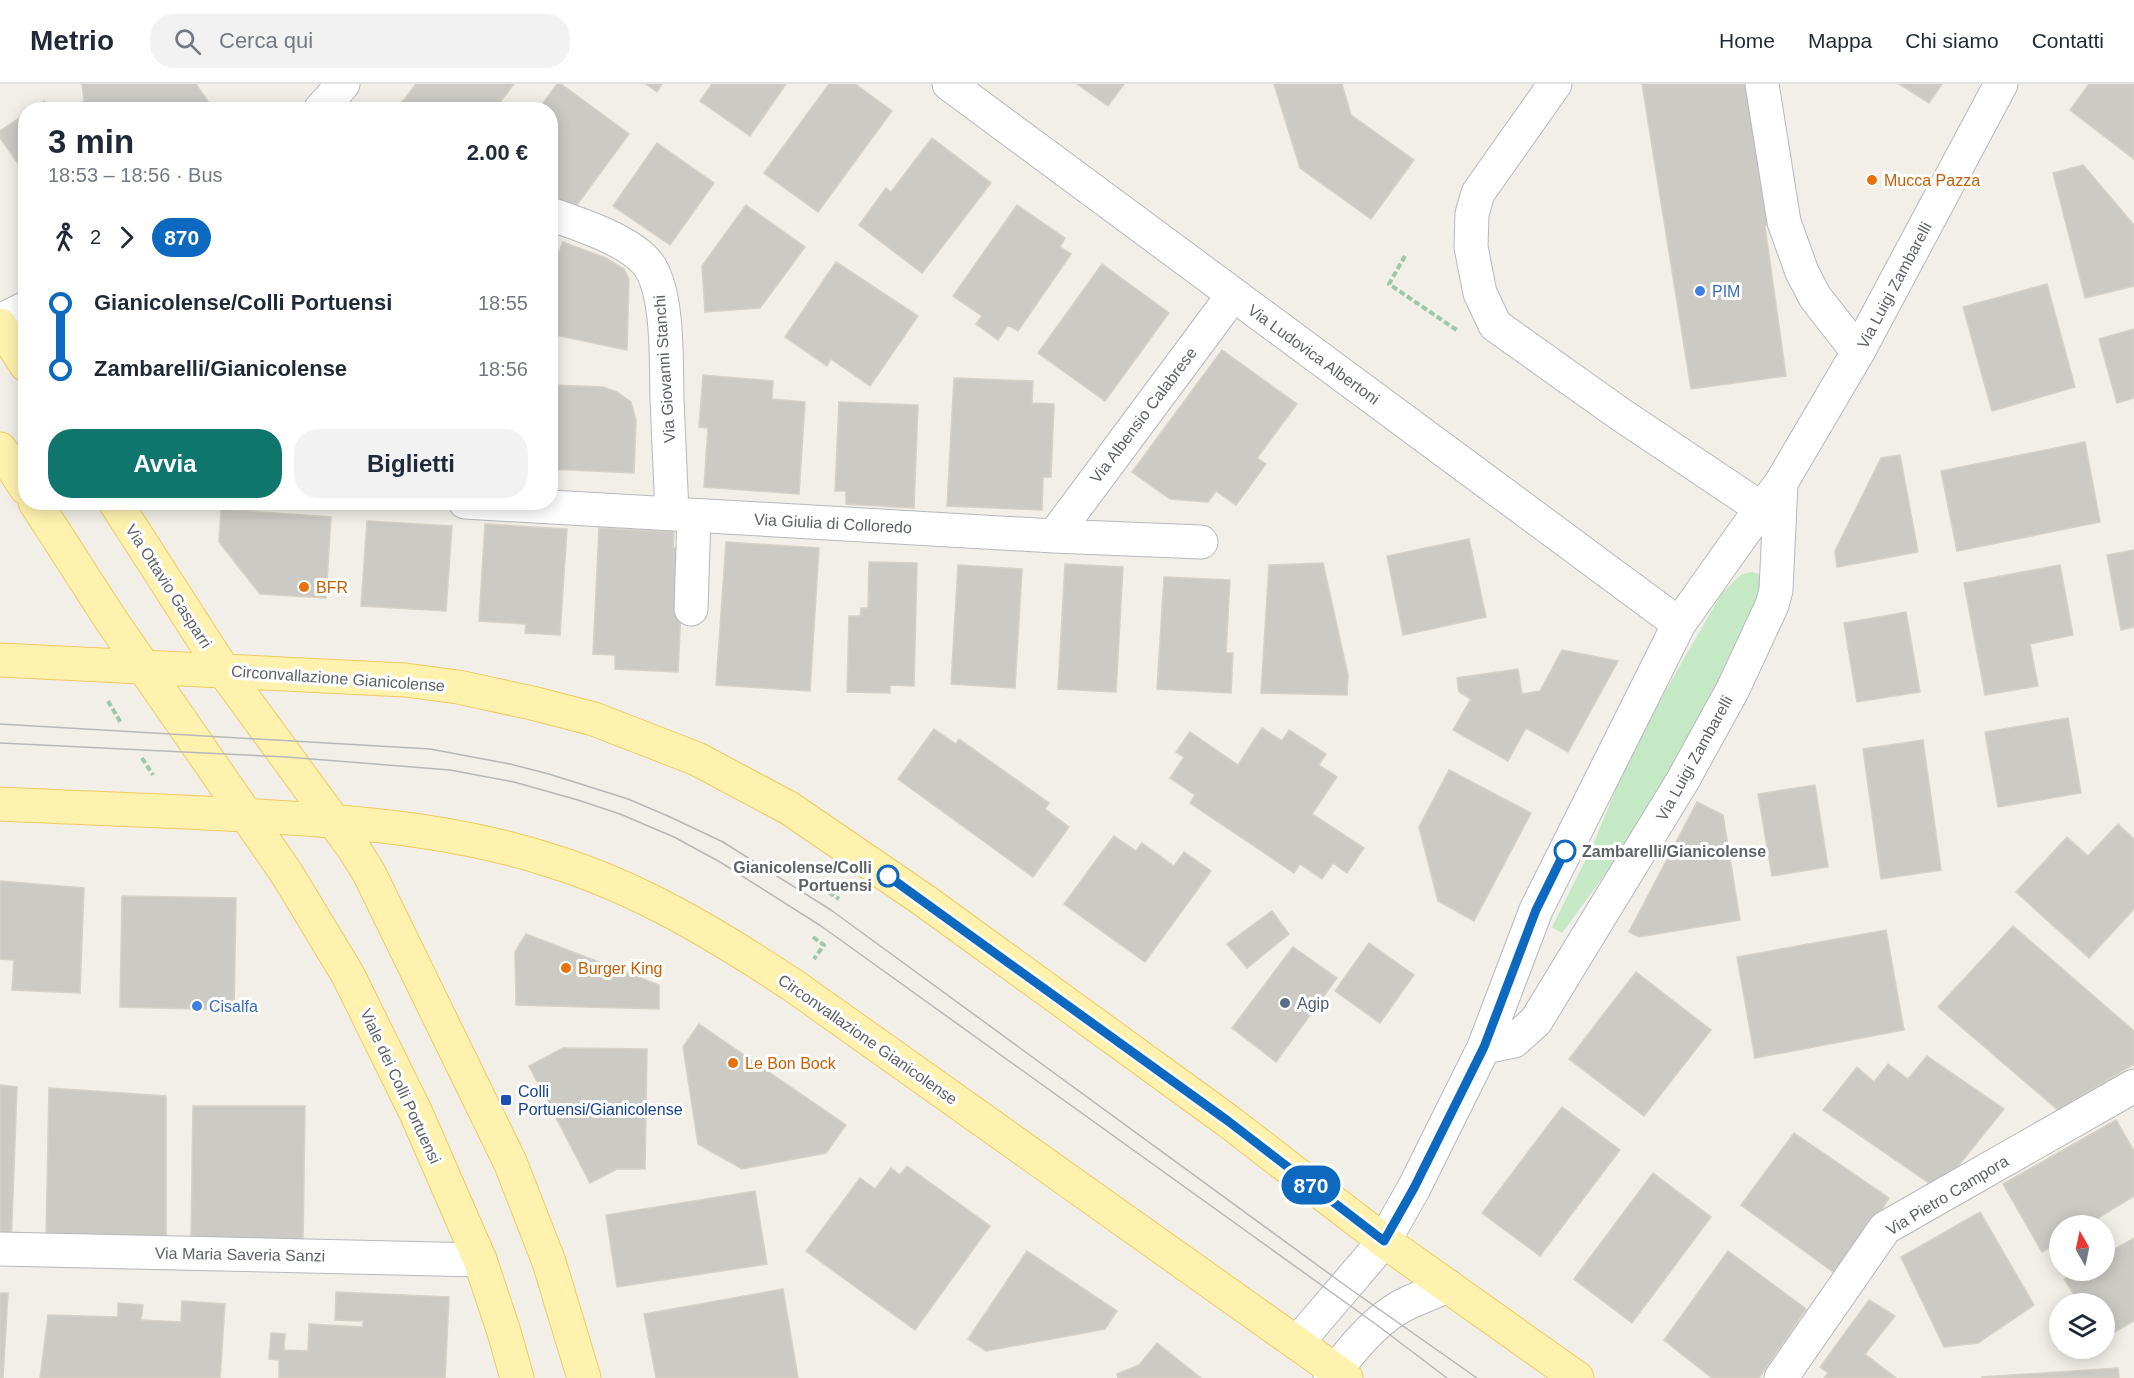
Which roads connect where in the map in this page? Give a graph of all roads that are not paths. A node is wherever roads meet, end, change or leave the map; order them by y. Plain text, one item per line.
1 (343, 84) edge
2 (949, 84) edge
3 (1555, 84) edge
4 (1762, 84) edge
5 (2001, 84) edge
6 (327, 102) edge
7 (558, 217) edge
8 (1233, 294) junction
9 (18, 313) edge
10 (0, 323) edge
11 (18, 352) edge
12 (1858, 352) junction
13 (0, 449) edge
14 (18, 476) edge
15 (1781, 483) junction
16 (558, 508) edge
17 (40, 510) edge
18 (120, 510) edge
19 (683, 515) junction
20 (1754, 518) junction
21 (1054, 536) junction
22 (1201, 542) dead end
23 (691, 609) dead end
24 (1679, 624) junction
25 (0, 660) edge
26 (144, 666) junction
27 (223, 670) junction
28 (0, 804) edge
29 (245, 814) junction
30 (334, 821) junction
31 (1484, 1047) junction
32 (2134, 1086) edge
33 (1384, 1241) junction
34 (0, 1249) edge
35 (480, 1260) junction
36 (1448, 1286) junction
37 (1297, 1343) junction
38 (1337, 1376) edge
39 (517, 1378) edge
40 (584, 1378) edge
41 (1577, 1378) edge
42 (1781, 1378) edge

1 - 6 street
2 - 8 street, Via Ludovica Albertoni
3 - 20 street
4 - 12 street
5 - 12 street, Via Luigi Zambarelli
7 - 19 street, Via Giovanni Stanchi
8 - 21 street, Via Albensio Calabrese
8 - 24 street, Via Ludovica Albertoni
9 - 10 street
10 - 11 main road
12 - 15 street, Via Luigi Zambarelli
13 - 14 main road
15 - 20 street, Via Luigi Zambarelli
15 - 31 street, Via Luigi Zambarelli
16 - 19 street, Via Giulia di Colloredo
17 - 26 main road
18 - 27 main road, Via Ottavio Gasparri
19 - 21 street, Via Giulia di Colloredo
19 - 23 street, Via Giovanni Stanchi
20 - 24 street, Via Luigi Zambarelli
21 - 22 street, Via Giulia di Colloredo
24 - 31 street, Via Luigi Zambarelli
25 - 26 main road, Circonvallazione Gianicolense
26 - 27 main road, Circonvallazione Gianicolense
26 - 29 main road
27 - 30 main road, Circonvallazione Gianicolense
27 - 33 main road, Circonvallazione Gianicolense
28 - 29 main road, Circonvallazione Gianicolense
29 - 30 main road, Circonvallazione Gianicolense
29 - 35 main road, Viale dei Colli Portuensi
30 - 37 main road, Circonvallazione Gianicolense
30 - 40 main road
31 - 33 street, Via Luigi Zambarelli
32 - 42 street, Via Pietro Campora
33 - 36 main road, Circonvallazione Gianicolense
33 - 37 street, Via Luigi Zambarelli
34 - 35 street, Via Maria Saveria Sanzi
35 - 39 main road, Viale dei Colli Portuensi
36 - 38 street
36 - 41 main road, Circonvallazione Gianicolense
37 - 38 main road, Circonvallazione Gianicolense

